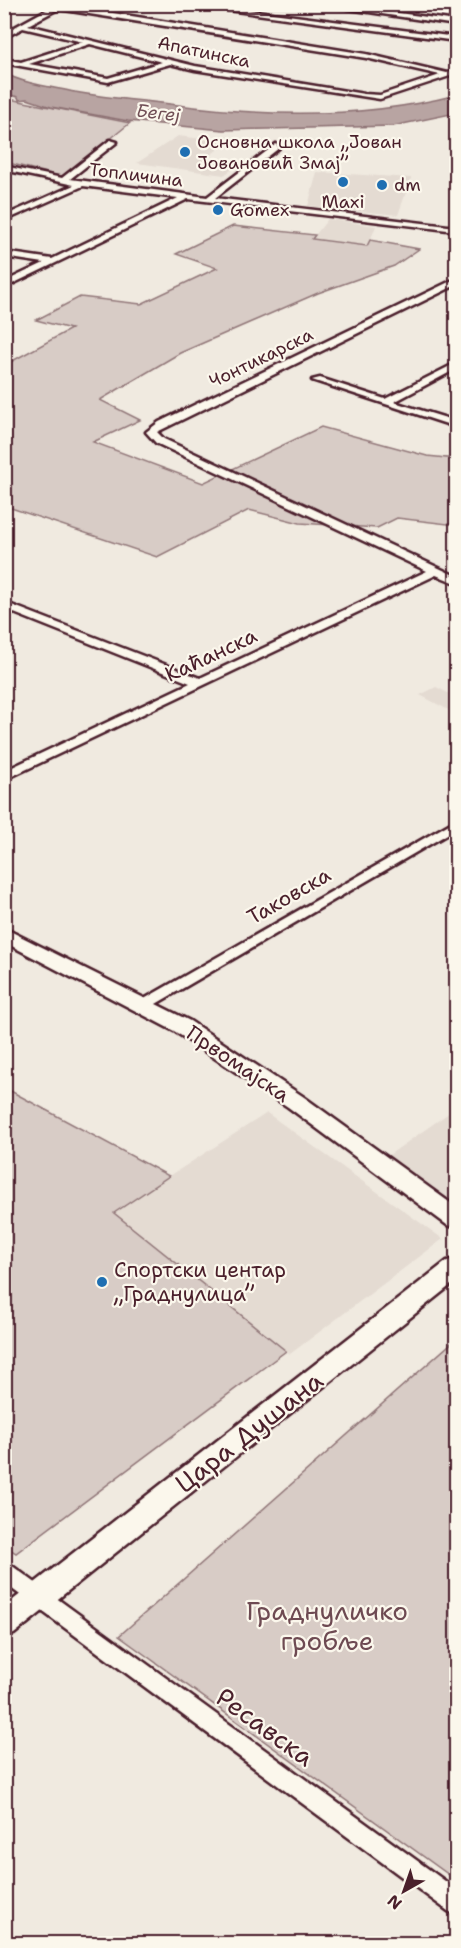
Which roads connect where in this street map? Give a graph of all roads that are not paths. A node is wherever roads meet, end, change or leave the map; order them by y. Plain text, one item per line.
1 (186, 4) edge
2 (318, 4) edge
3 (60, 6) edge
4 (456, 23) edge
5 (23, 26) junction
6 (4, 36) edge
7 (456, 39) edge
8 (90, 42) junction
9 (4, 61) edge
10 (169, 62) junction
11 (19, 64) junction
12 (456, 72) edge
13 (448, 75) junction
14 (113, 142) dead end
15 (276, 146) dead end
16 (4, 168) edge
17 (63, 181) junction
18 (82, 184) junction
19 (186, 197) junction
20 (209, 199) junction
21 (4, 219) edge
22 (456, 229) edge
23 (4, 254) edge
24 (53, 262) junction
25 (456, 282) edge
26 (4, 286) edge
27 (456, 366) edge
28 (317, 381) dead end
29 (386, 402) junction
30 (456, 424) edge
31 (435, 571) junction
32 (456, 580) edge
33 (4, 605) edge
34 (199, 682) junction
35 (4, 776) edge
36 (456, 824) edge
37 (4, 934) edge
38 (144, 1005) junction
39 (456, 1219) edge
40 (456, 1268) edge
41 (4, 1570) edge
42 (41, 1597) junction
43 (4, 1625) edge
44 (456, 1904) edge

1 - 7 street
2 - 4 street
3 - 5 street
3 - 13 street
5 - 6 street
5 - 8 street, Апатинска
8 - 10 street, Апатинска
8 - 11 street
9 - 11 street
10 - 11 street
10 - 13 street, Апатинска
12 - 13 street
14 - 17 street, Топличина
15 - 20 street
16 - 17 street, Топличина
17 - 18 street, Топличина
18 - 19 street, Топличина
18 - 21 street
19 - 20 street, Топличина
19 - 24 street
20 - 22 street, Топличина
23 - 24 street
24 - 26 street
25 - 31 street, Чонтикарска
27 - 29 street
28 - 29 street
29 - 30 street
31 - 32 street
31 - 34 street, Каћанска
33 - 34 street
34 - 35 street, Каћанска
36 - 38 street, Таковска
37 - 38 street, Првомајска
38 - 39 street, Првомајска
40 - 42 street, Цара Душана
41 - 42 street, Ресавска
42 - 43 street, Цара Душана
42 - 44 street, Ресавска

